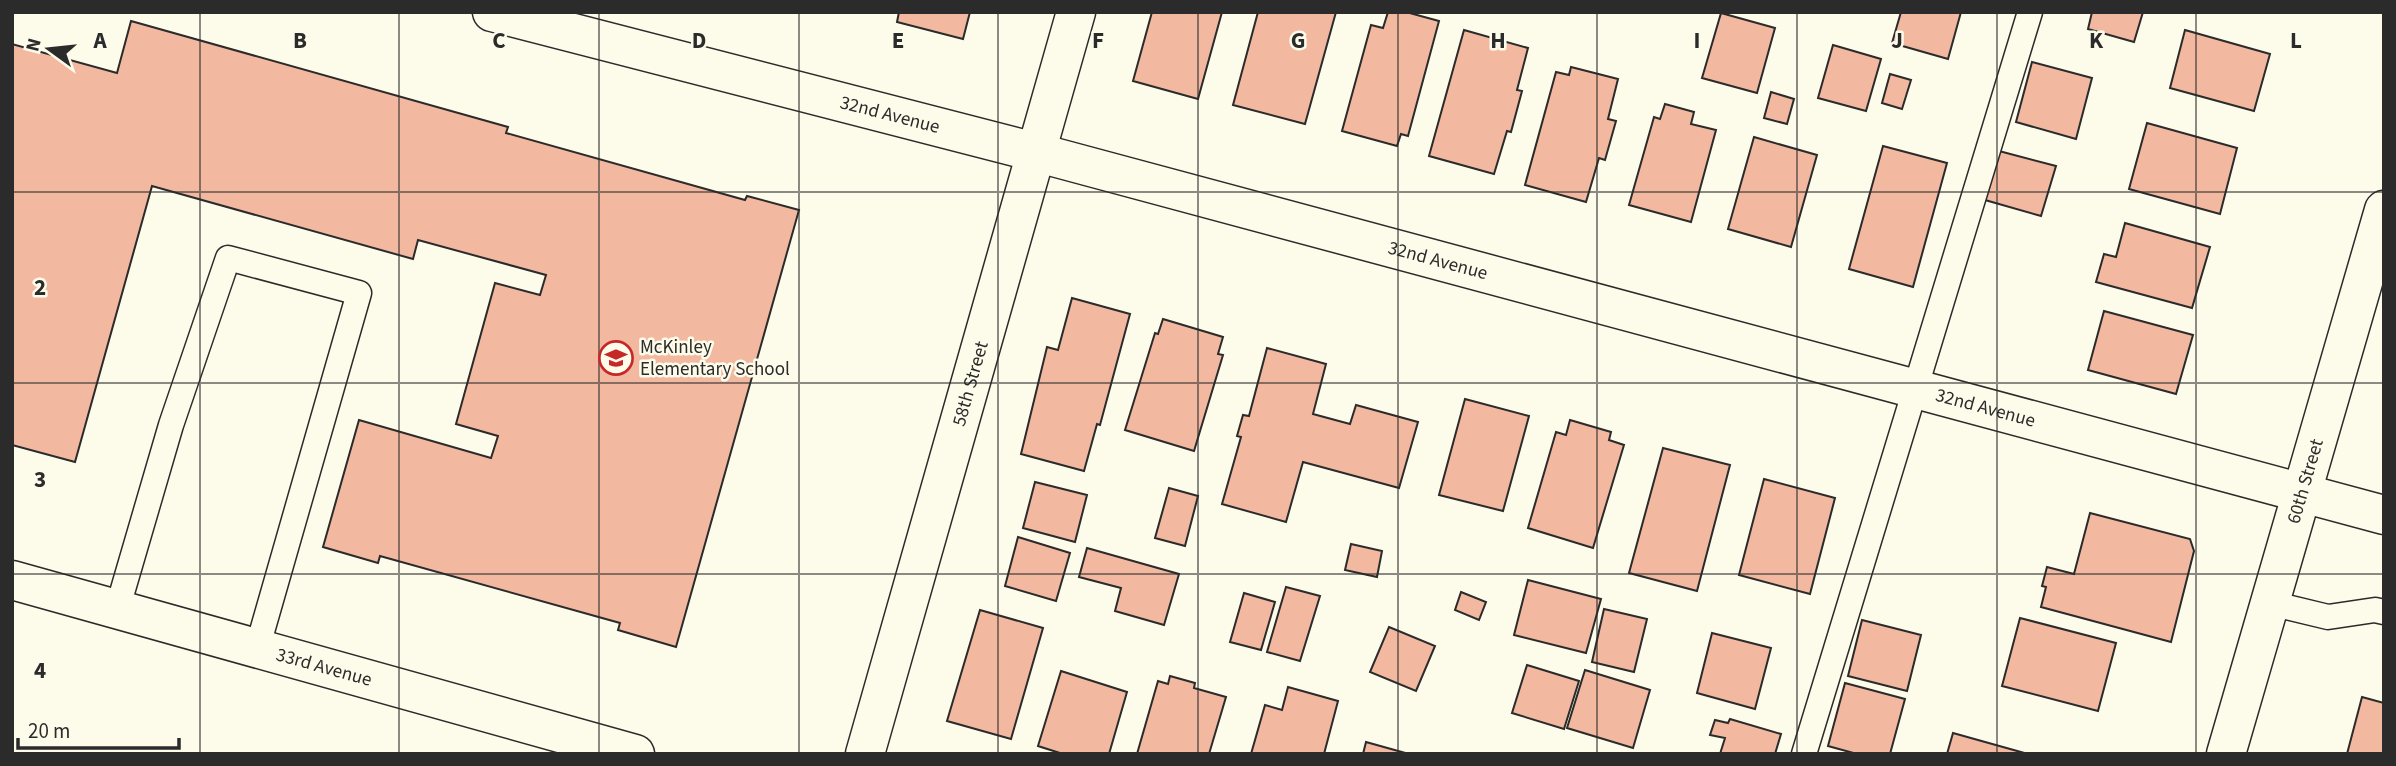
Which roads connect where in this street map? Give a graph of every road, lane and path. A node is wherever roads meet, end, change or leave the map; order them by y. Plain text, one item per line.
1 (492, 12) edge
2 (1076, 12) edge
3 (2030, 12) edge
4 (1035, 152) junction
5 (2384, 210) edge
6 (1916, 390) junction
7 (2302, 494) junction
8 (2384, 515) edge
9 (12, 580) edge
10 (2270, 603) junction
11 (117, 610) junction
12 (2384, 612) edge
13 (257, 649) junction
14 (635, 754) edge
15 (865, 754) edge
16 (1804, 754) edge
17 (2226, 754) edge

1 - 4 street, 32nd Avenue
2 - 4 street, 58th Street
3 - 6 lane
4 - 6 street, 32nd Avenue
4 - 15 street, 58th Street
5 - 7 street, 60th Street
6 - 7 street, 32nd Avenue
6 - 16 lane
7 - 8 street, 32nd Avenue
7 - 10 street, 60th Street
9 - 11 street, 33rd Avenue
10 - 12 lane
10 - 17 street, 60th Street
11 - 13 street, 33rd Avenue
11 - 13 lane
13 - 14 street, 33rd Avenue

